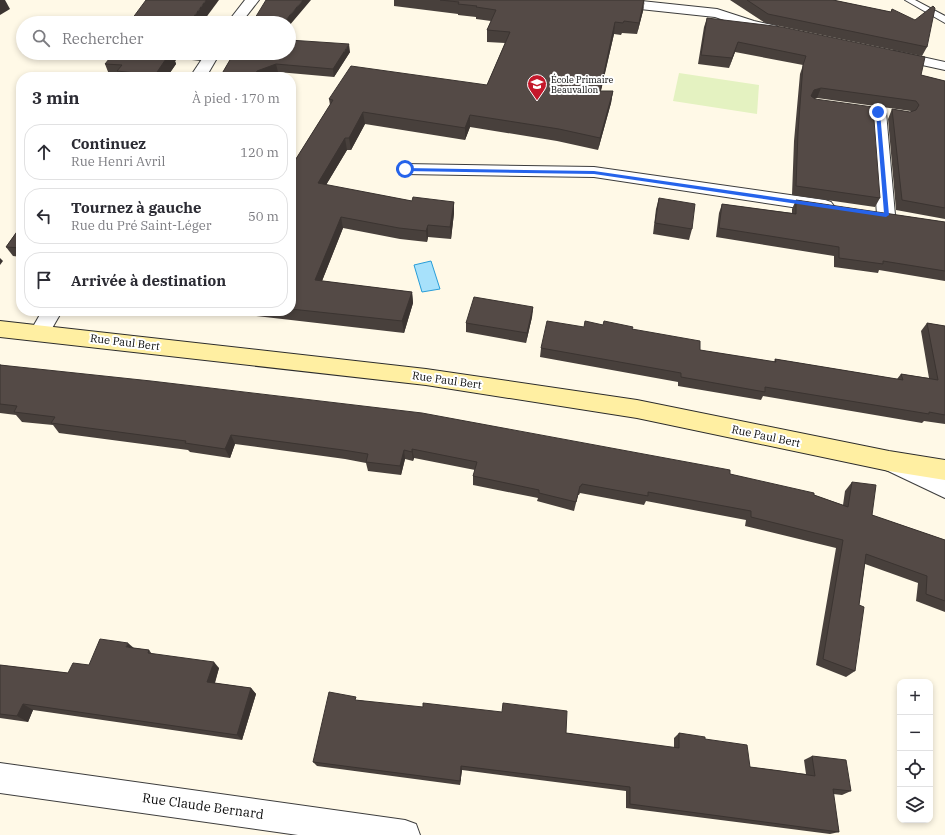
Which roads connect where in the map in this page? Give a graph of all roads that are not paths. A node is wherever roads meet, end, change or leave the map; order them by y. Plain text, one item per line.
1 (252, 0) edge
2 (593, 0) edge
3 (698, 0) edge
4 (908, 0) edge
5 (717, 13) junction
6 (239, 16) edge
7 (945, 20) edge
8 (786, 32) edge
9 (883, 53) edge
10 (209, 60) edge
11 (945, 66) edge
12 (201, 72) edge
13 (877, 111) dead end
14 (405, 169) dead end
15 (841, 209) edge
16 (886, 215) edge
17 (49, 316) edge
18 (0, 329) edge
19 (40, 332) junction
20 (890, 461) junction
21 (945, 470) edge
22 (945, 488) edge
23 (0, 778) edge
24 (405, 835) edge

1 - 6 street
2 - 5 street
3 - 5 street
4 - 7 lane
5 - 8 street
9 - 11 street
10 - 12 street
13 - 16 street
14 - 15 street
17 - 19 street
18 - 19 main road, Rue Paul Bert
19 - 20 main road, Rue Paul Bert
20 - 21 main road, Rue Paul Bert
20 - 22 street, Rue Paul Bert
23 - 24 street, Rue Claude Bernard

